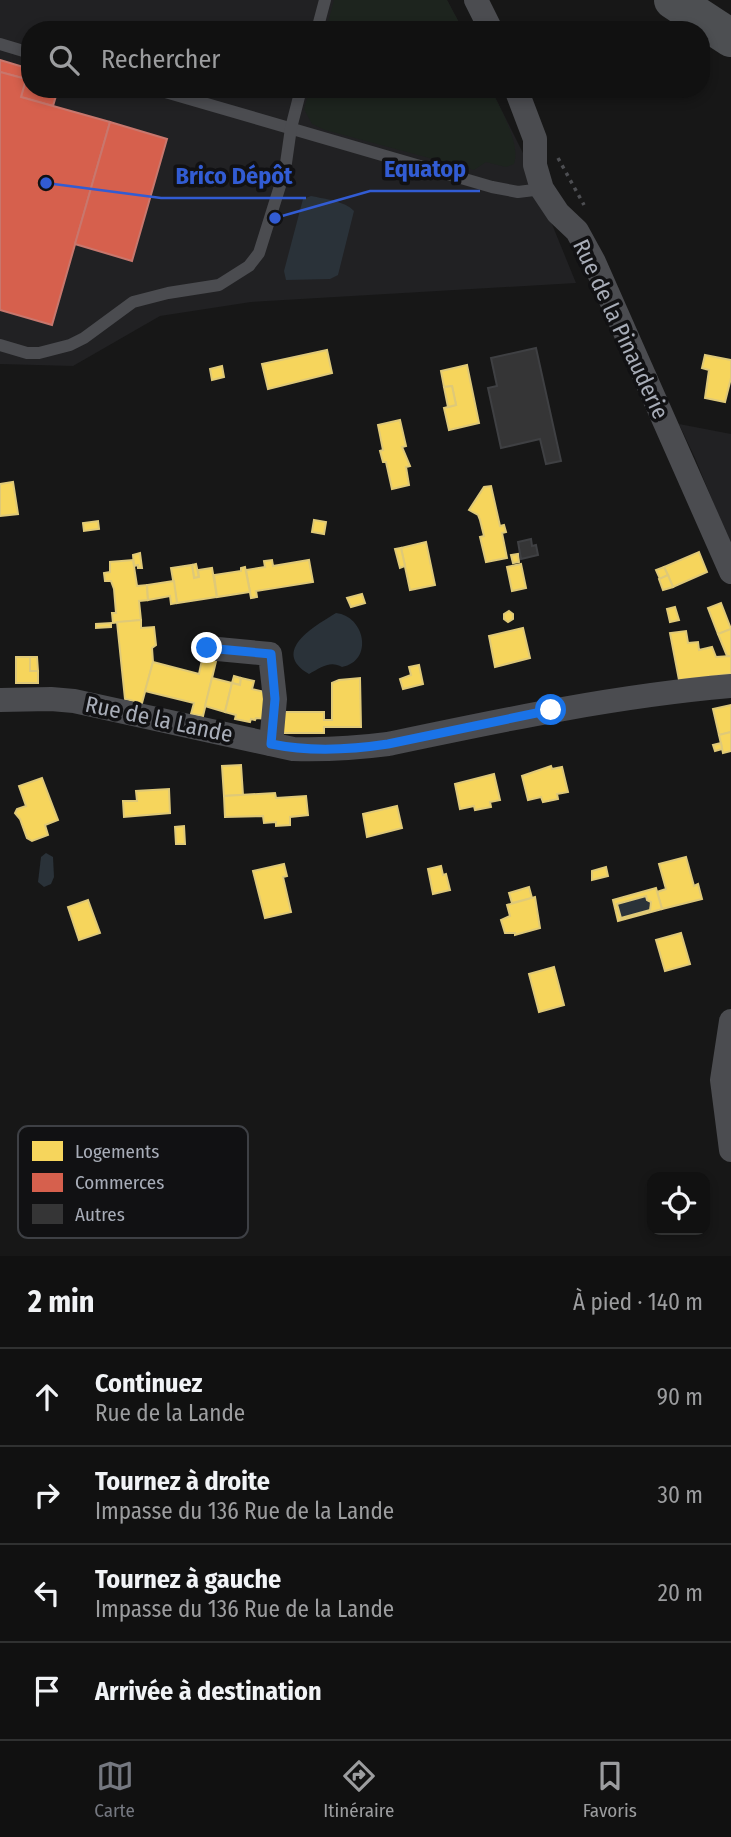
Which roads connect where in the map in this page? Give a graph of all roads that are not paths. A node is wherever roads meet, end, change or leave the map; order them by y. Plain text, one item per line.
1 (325, 0) edge
2 (476, 0) edge
3 (673, 0) edge
4 (319, 21) edge
5 (486, 21) edge
6 (705, 21) edge
7 (710, 24) edge
8 (731, 38) edge
9 (0, 44) edge
10 (21, 50) edge
11 (186, 98) edge
12 (299, 98) edge
13 (520, 98) edge
14 (291, 128) junction
15 (542, 189) junction
16 (0, 345) edge
17 (731, 572) edge
18 (207, 648) dead end
19 (731, 686) edge
20 (0, 700) edge
21 (271, 744) junction
22 (731, 1021) edge
23 (731, 1150) edge

1 - 4 lane
2 - 5 street
3 - 6 main road
7 - 8 main road
9 - 10 lane
11 - 14 lane
12 - 14 lane
13 - 15 street, Rue de la Pinauderie
14 - 15 lane
14 - 16 lane
15 - 17 street, Rue de la Pinauderie
18 - 21 street
19 - 21 street, Rue de la Lande
20 - 21 street, Rue de la Lande
22 - 23 street

